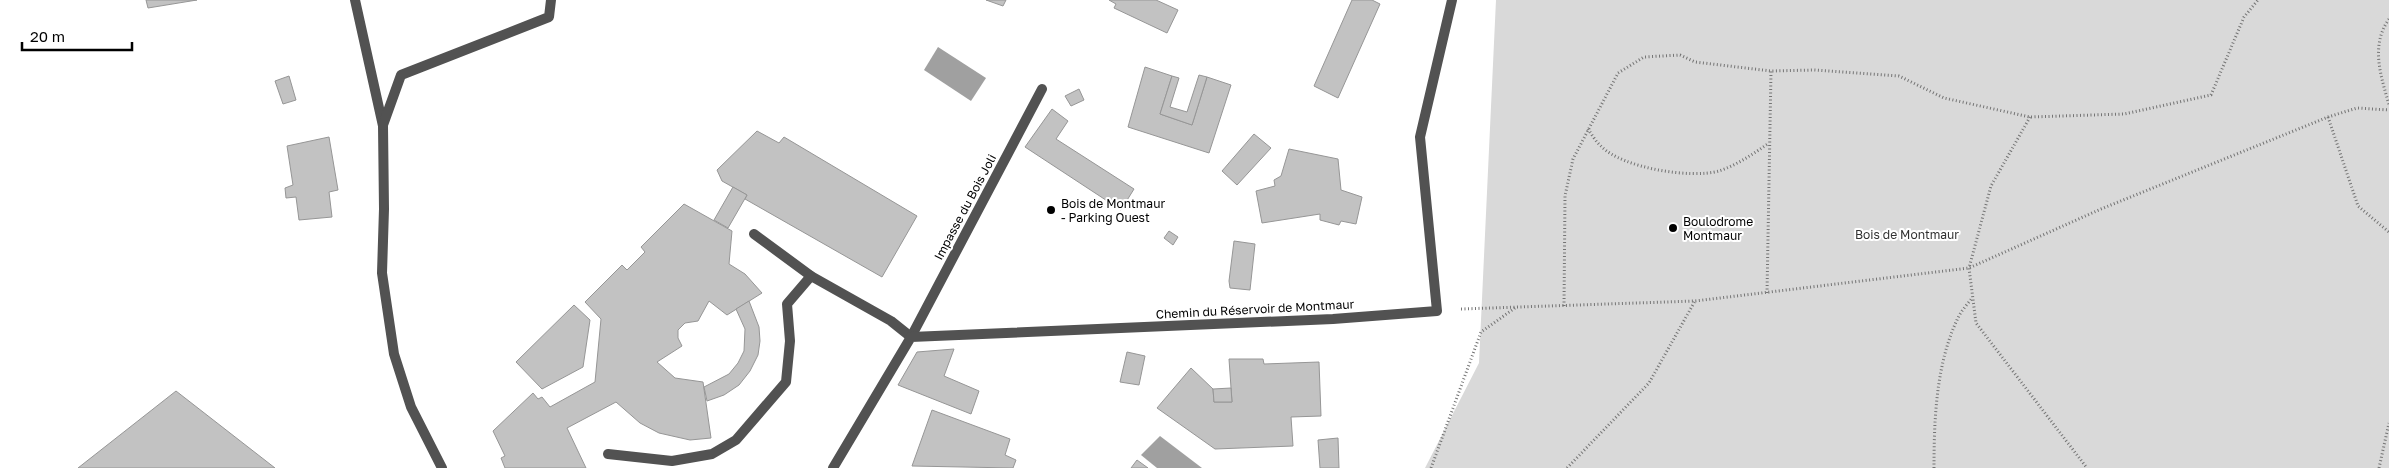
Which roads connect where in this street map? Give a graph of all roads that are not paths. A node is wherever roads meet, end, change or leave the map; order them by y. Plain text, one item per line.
1 (356, 0) edge
2 (551, 0) edge
3 (1452, 0) edge
4 (1042, 89) dead end
5 (383, 126) junction
6 (754, 234) dead end
7 (811, 276) junction
8 (911, 337) junction
9 (608, 454) dead end
10 (442, 468) edge
11 (833, 468) edge

1 - 5 street
2 - 5 street
3 - 8 street, Chemin du Réservoir de Montmaur
4 - 8 street, Impasse du Bois Joli
5 - 10 street
6 - 7 street
7 - 8 street
7 - 9 street
8 - 11 street

